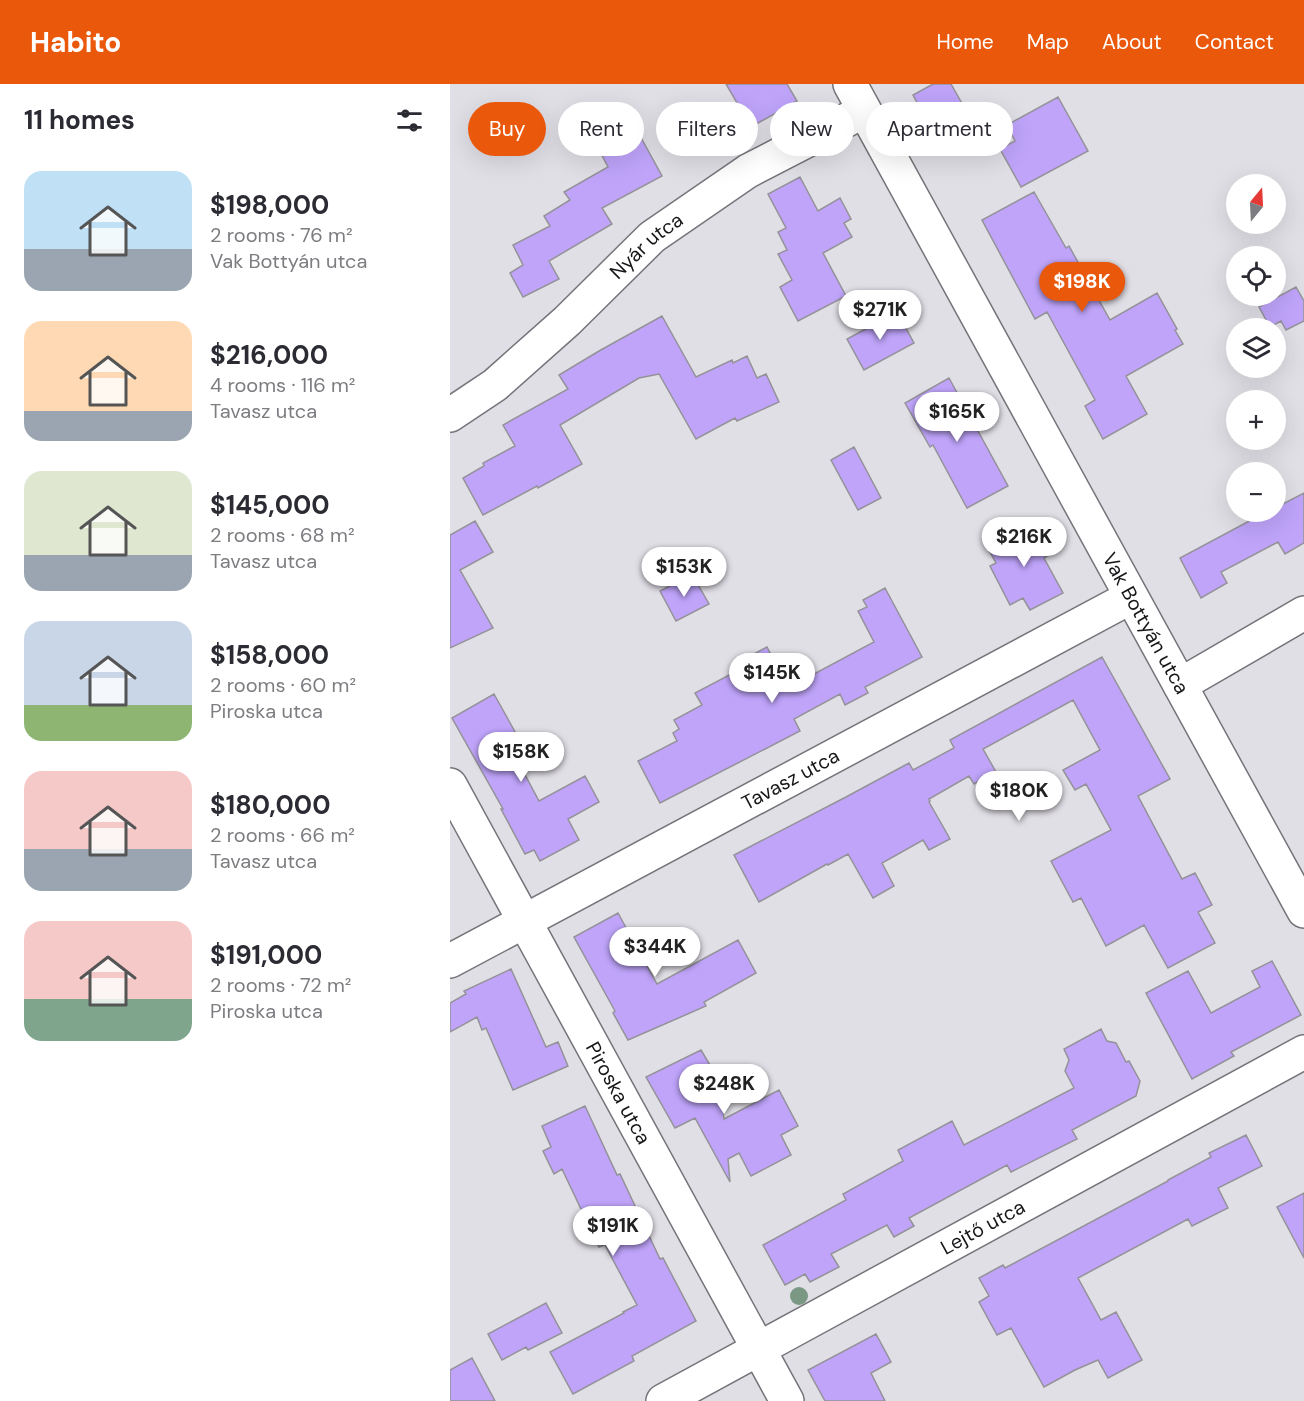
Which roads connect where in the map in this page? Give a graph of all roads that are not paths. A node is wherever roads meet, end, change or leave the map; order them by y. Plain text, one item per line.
1 (857, 97) edge
2 (450, 415) edge
3 (1131, 597) junction
4 (1304, 613) edge
5 (1180, 686) junction
6 (450, 785) edge
7 (1304, 911) edge
8 (525, 921) junction
9 (450, 961) edge
10 (1304, 1052) edge
11 (759, 1350) junction
12 (663, 1401) edge
13 (787, 1401) edge

1 - 2 street, Nyár utca
1 - 3 street, Vak Bottyán utca
3 - 5 street, Vak Bottyán utca
3 - 8 street, Tavasz utca
4 - 5 street
5 - 7 street, Vak Bottyán utca
6 - 8 street, Piroska utca
8 - 9 street, Tavasz utca
8 - 11 street, Piroska utca
10 - 11 street, Lejtő utca
11 - 12 street, Lejtő utca
11 - 13 street, Piroska utca

